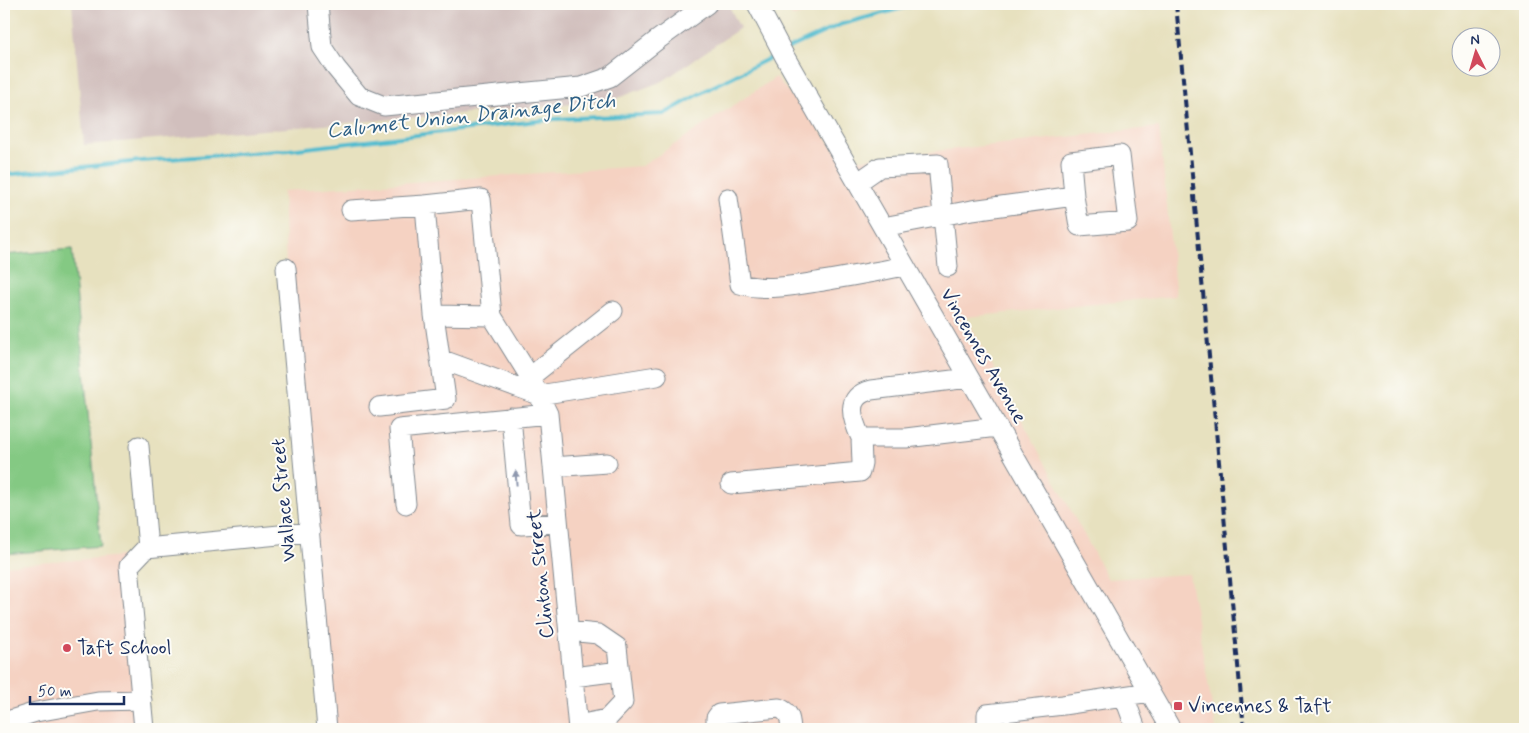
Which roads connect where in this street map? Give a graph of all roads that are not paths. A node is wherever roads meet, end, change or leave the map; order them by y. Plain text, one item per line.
1 (318, 4) edge
2 (707, 4) edge
3 (757, 4) edge
4 (857, 183) junction
5 (1074, 196) dead end
6 (728, 198) dead end
7 (425, 205) junction
8 (351, 210) dead end
9 (942, 215) junction
10 (883, 227) junction
11 (905, 266) junction
12 (948, 267) dead end
13 (286, 268) dead end
14 (613, 311) dead end
15 (434, 315) junction
16 (492, 316) junction
17 (440, 359) junction
18 (657, 376) dead end
19 (530, 377) junction
20 (969, 378) junction
21 (539, 394) junction
22 (379, 407) dead end
23 (548, 414) junction
24 (510, 417) junction
25 (997, 426) junction
26 (861, 438) junction
27 (139, 446) dead end
28 (607, 463) dead end
29 (553, 467) junction
30 (731, 484) dead end
31 (406, 504) dead end
32 (558, 523) junction
33 (310, 532) junction
34 (148, 548) junction
35 (569, 631) junction
36 (620, 672) junction
37 (573, 677) junction
38 (1150, 692) junction
39 (1124, 696) junction
40 (142, 700) junction
41 (4, 722) edge
42 (578, 727) edge
43 (144, 729) edge
44 (327, 729) edge
45 (716, 729) edge
46 (791, 729) edge
47 (987, 729) edge
48 (1136, 729) edge
49 (1171, 729) edge

1 - 2 street
3 - 4 street, Vincennes Avenue
4 - 9 street
4 - 10 street, Vincennes Avenue
5 - 9 street
6 - 11 street
7 - 8 street
7 - 15 street
7 - 16 street
9 - 10 street
9 - 12 street
10 - 11 street, Vincennes Avenue
11 - 20 street, Vincennes Avenue
13 - 33 street, Wallace Street
14 - 19 street
15 - 16 street
15 - 17 street
16 - 19 street, Clinton Street
17 - 21 street
17 - 22 street
18 - 21 street
19 - 21 street, Clinton Street
20 - 25 street, Vincennes Avenue
20 - 26 street
21 - 23 street, Clinton Street
23 - 24 street
23 - 29 street, Clinton Street
24 - 31 street
32 -> 24 street
25 - 26 street
25 - 38 street, Vincennes Avenue
26 - 30 street
27 - 34 street
28 - 29 street
29 - 32 street, Clinton Street
32 - 35 street, Clinton Street
33 - 34 street
33 - 44 street, Wallace Street
34 - 40 street
35 - 36 street
35 - 37 street, Clinton Street
36 - 37 street
36 - 42 street
37 - 42 street, Clinton Street
38 - 39 street
38 - 49 street, Vincennes Avenue
39 - 47 street
39 - 48 street
40 - 41 street
40 - 43 street
45 - 46 street

